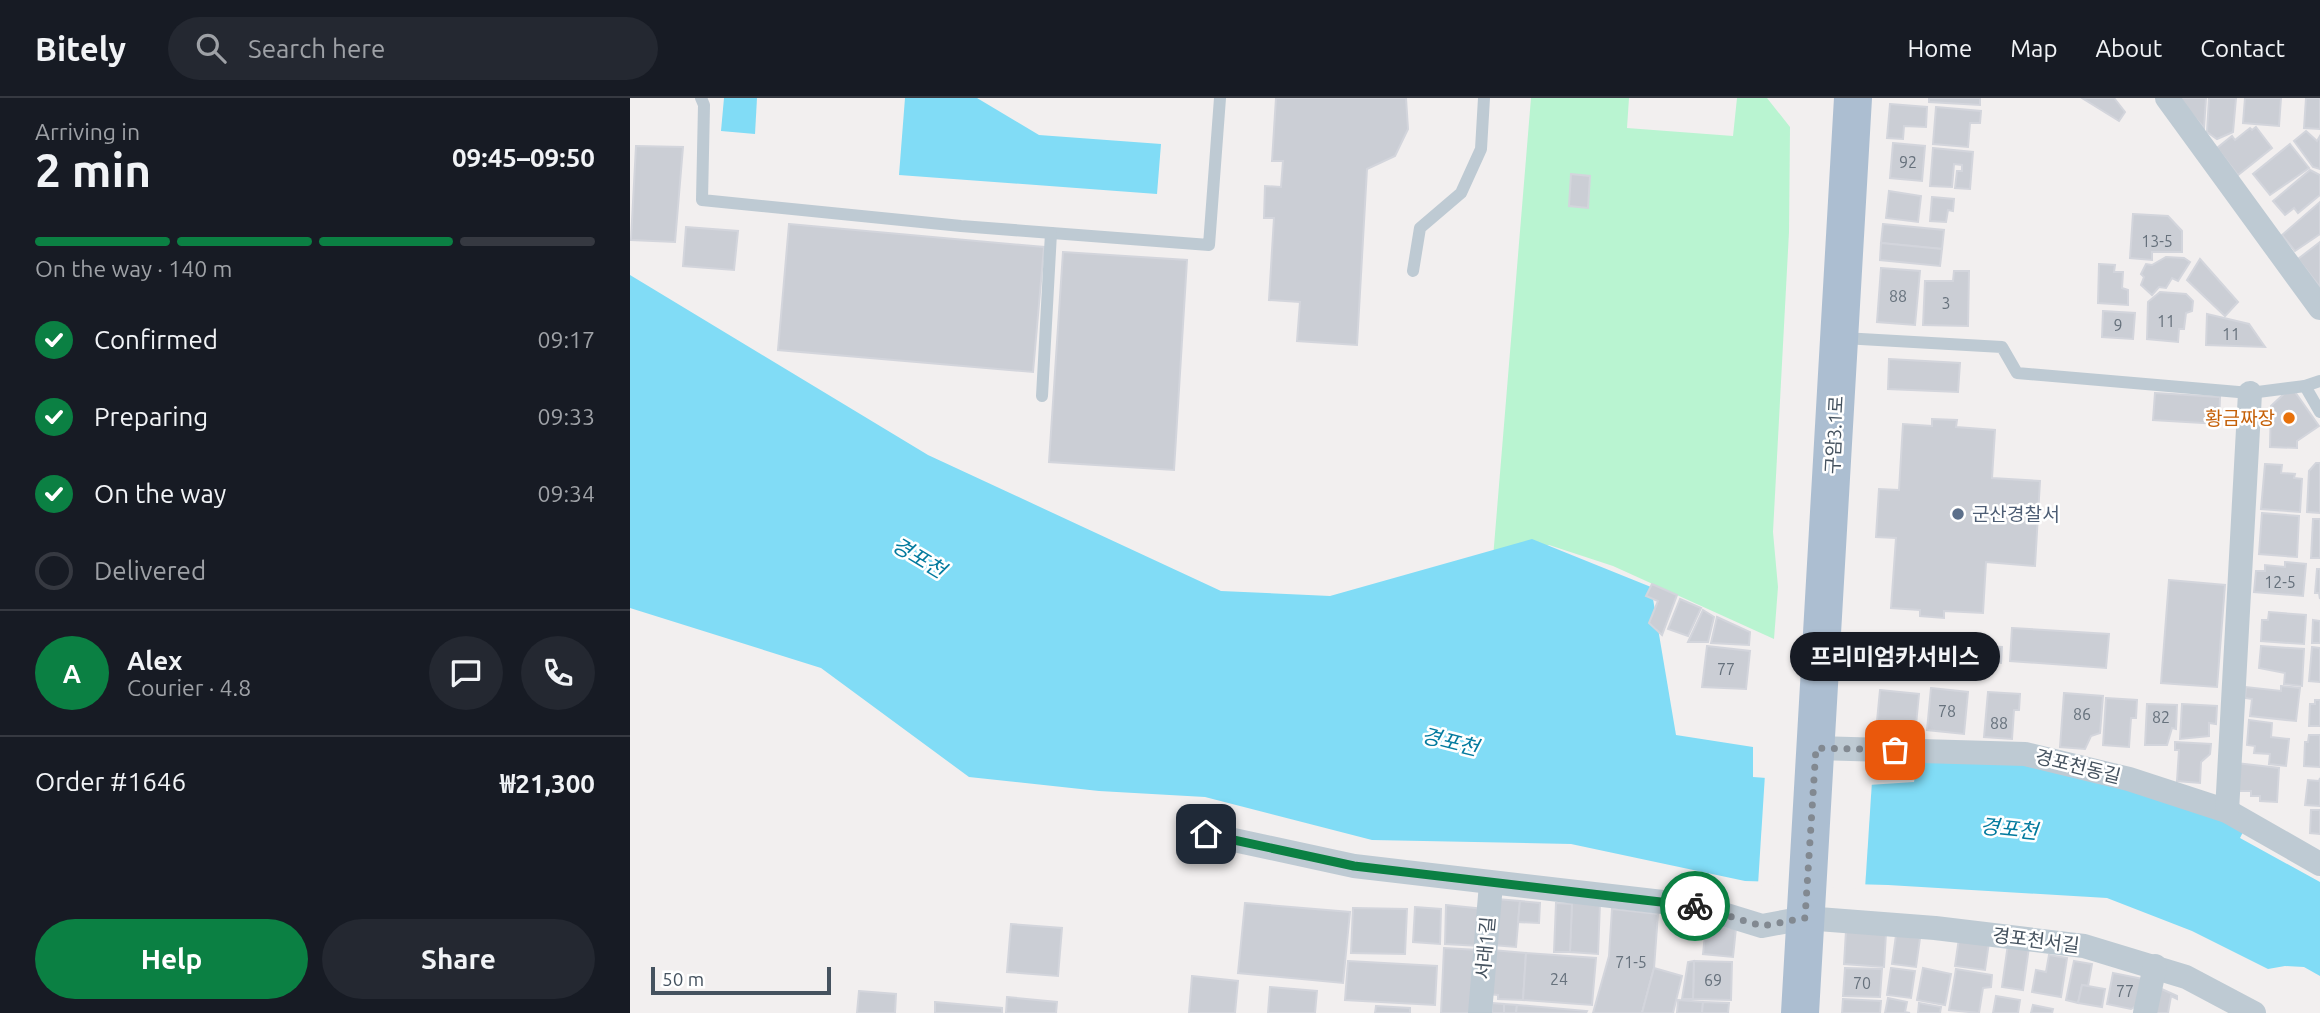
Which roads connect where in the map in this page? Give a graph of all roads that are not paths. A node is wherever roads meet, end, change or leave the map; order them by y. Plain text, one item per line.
1 (701, 98) edge
2 (1220, 98) edge
3 (1484, 98) edge
4 (1853, 98) edge
5 (2167, 98) edge
6 (1051, 233) junction
7 (1413, 271) dead end
8 (2320, 308) edge
9 (1839, 338) junction
10 (2320, 381) edge
11 (2305, 386) junction
12 (2250, 393) junction
13 (1042, 396) dead end
14 (2320, 412) edge
15 (1816, 760) junction
16 (2227, 811) junction
17 (1206, 834) dead end
18 (2320, 864) edge
19 (1491, 884) junction
20 (1806, 911) junction
21 (2155, 966) junction
22 (1480, 1013) edge
23 (1800, 1013) edge
24 (2145, 1013) edge
25 (2253, 1013) edge

1 - 6 lane
2 - 6 lane
3 - 7 lane
4 - 9 main road, 구암3.1로
5 - 8 street
6 - 13 lane
9 - 12 lane
9 - 15 main road, 구암3.1로
10 - 11 lane
11 - 12 lane
11 - 14 lane
12 - 16 street
15 - 16 street, 경포천동길
15 - 20 main road, 구암3.1로
16 - 18 street, 경포천동길
17 - 19 street
19 - 20 street
19 - 22 street, 서래1길
20 - 21 street, 경포천서길
20 - 23 main road
21 - 24 street
21 - 25 street, 경포천서길

